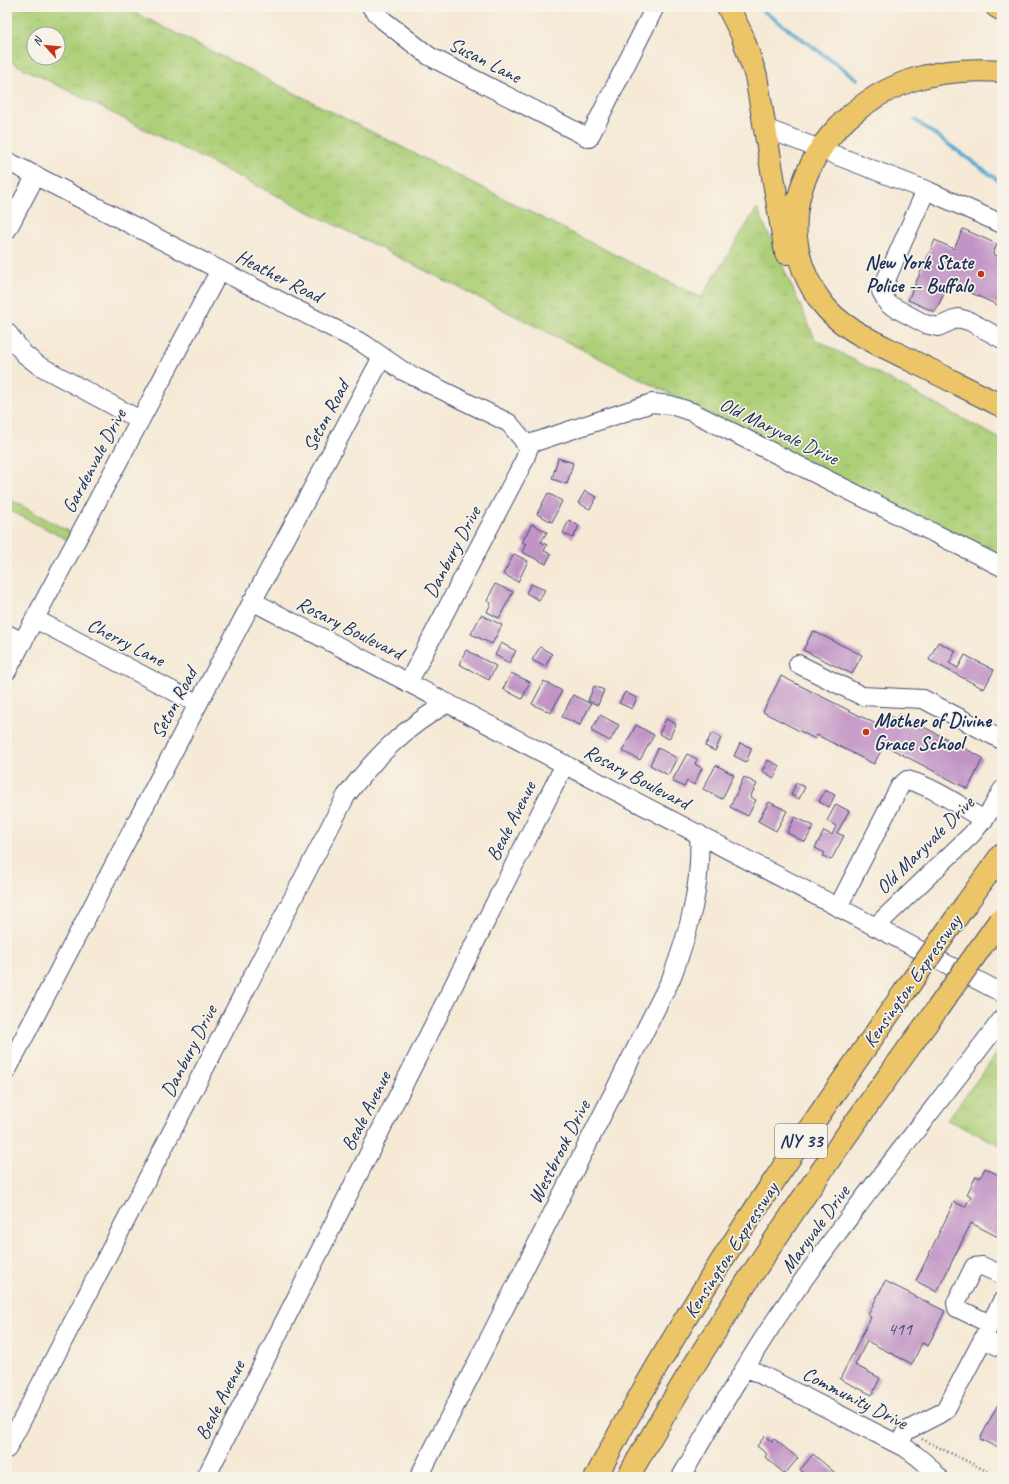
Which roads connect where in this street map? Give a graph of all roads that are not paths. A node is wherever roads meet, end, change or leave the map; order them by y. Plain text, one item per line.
1 (371, 7) edge
2 (655, 7) edge
3 (728, 7) edge
4 (997, 7) edge
5 (1002, 10) edge
6 (1002, 71) edge
7 (765, 128) junction
8 (820, 149) junction
9 (7, 161) edge
10 (36, 175) junction
11 (926, 190) junction
12 (1002, 224) edge
13 (7, 230) edge
14 (220, 270) junction
15 (7, 332) edge
16 (1002, 339) edge
17 (382, 356) junction
18 (1002, 406) edge
19 (140, 420) junction
20 (1002, 421) edge
21 (525, 443) junction
22 (1002, 567) edge
23 (252, 602) junction
24 (35, 619) junction
25 (7, 634) edge
26 (23, 642) junction
27 (798, 664) dead end
28 (7, 672) edge
29 (408, 682) junction
30 (448, 703) junction
31 (198, 704) junction
32 (1002, 740) edge
33 (565, 764) junction
34 (1002, 790) edge
35 (984, 820) junction
36 (699, 834) junction
37 (1002, 854) edge
38 (838, 908) junction
39 (1001, 919) edge
40 (875, 927) junction
41 (1002, 993) edge
42 (1002, 1019) edge
43 (7, 1070) edge
44 (1002, 1275) edge
45 (1002, 1301) edge
46 (987, 1332) junction
47 (1002, 1348) edge
48 (746, 1367) junction
49 (902, 1438) junction
50 (7, 1449) edge
51 (206, 1477) edge
52 (419, 1477) edge
53 (596, 1477) edge
54 (628, 1477) edge
55 (681, 1477) edge
56 (938, 1477) edge

1 - 2 street, Susan Lane
3 - 7 highway
4 - 5 highway
6 - 8 highway
7 - 8 street
7 - 20 highway
8 - 11 street
8 - 18 highway
9 - 10 street, Heather Road
10 - 13 street
10 - 14 street, Heather Road
11 - 12 street
11 - 16 street
14 - 17 street, Heather Road
14 - 19 street, Gardenvale Drive
15 - 19 street
17 - 21 street, Heather Road
17 - 23 street, Seton Road
19 - 24 street, Gardenvale Drive
21 - 22 street, Old Maryvale Drive
21 - 29 street, Danbury Drive
23 - 29 street, Rosary Boulevard
23 - 31 street, Seton Road
24 - 26 street, Gardenvale Drive
24 - 31 street, Cherry Lane
25 - 26 street
26 - 28 street, Gardenvale Drive
27 - 32 street
29 - 30 street, Rosary Boulevard
30 - 33 street, Rosary Boulevard
30 - 50 street, Danbury Drive
31 - 43 street, Seton Road
33 - 36 street, Rosary Boulevard
33 - 51 street, Beale Avenue
34 - 35 street, Old Maryvale Drive
35 - 38 street
35 - 40 street, Old Maryvale Drive
36 - 38 street, Rosary Boulevard
36 - 52 street, Westbrook Drive
37 - 53 highway, Kensington Expressway / NY 33, bridge
38 - 40 street, Rosary Boulevard
39 - 54 highway, Kensington Expressway / NY 33, bridge
40 - 41 street, Rosary Boulevard
42 - 48 street, Maryvale Drive
44 - 46 street
45 - 46 street
46 - 47 street
46 - 49 street
48 - 49 street, Community Drive
48 - 55 street, Maryvale Drive
49 - 56 street, Community Drive

